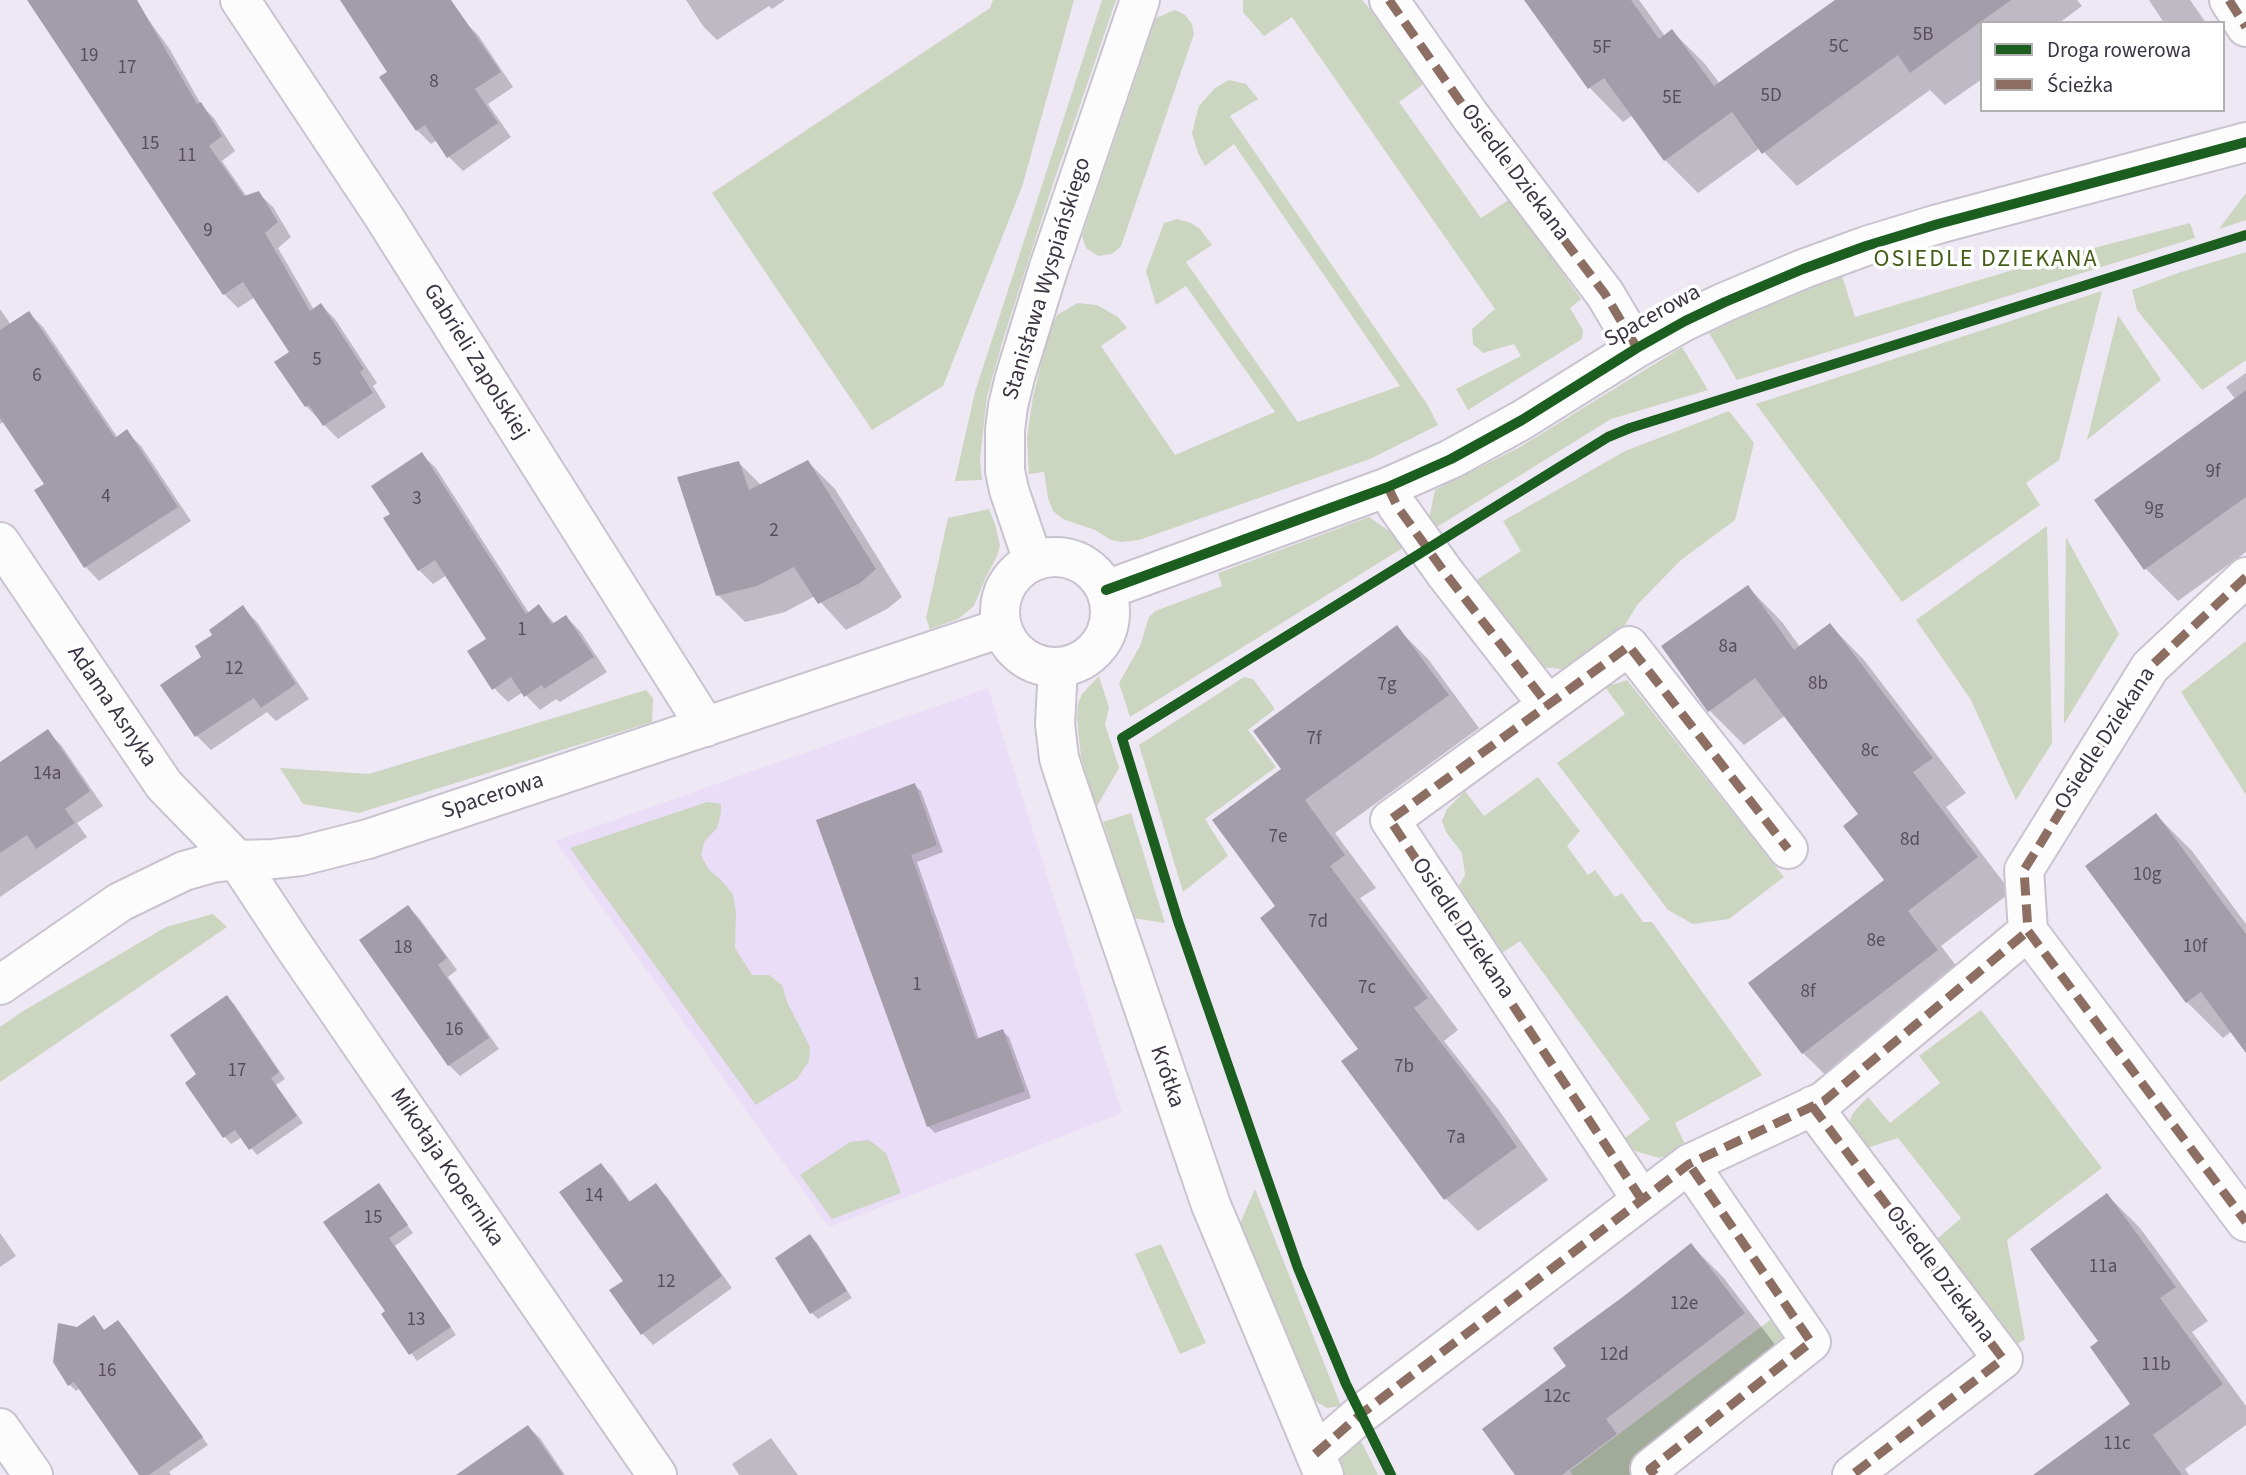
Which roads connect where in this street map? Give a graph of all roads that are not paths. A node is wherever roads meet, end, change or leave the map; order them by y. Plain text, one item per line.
1 (240, 0) edge
2 (1140, 0) edge
3 (1389, 0) edge
4 (2228, 0) edge
5 (2246, 27) edge
6 (2246, 142) edge
7 (1637, 348) junction
8 (1388, 487) junction
9 (0, 542) edge
10 (1033, 561) junction
11 (2246, 577) edge
12 (1106, 590) junction
13 (1002, 628) junction
14 (1058, 667) junction
15 (1548, 705) junction
16 (706, 727) junction
17 (1788, 849) dead end
18 (237, 860) junction
19 (2028, 931) junction
20 (0, 985) edge
21 (1812, 1106) junction
22 (1689, 1164) junction
23 (1642, 1200) junction
24 (2246, 1222) edge
25 (0, 1428) edge
26 (1319, 1465) edge
27 (33, 1475) edge
28 (657, 1475) edge
29 (1656, 1475) edge
30 (1853, 1475) edge

1 - 16 street, Gabrieli Zapolskiej
2 - 10 street, Stanisława Wyspiańskiego
3 - 7 street, Osiedle Dziekana
4 - 5 street
6 - 7 street, Spacerowa
7 - 8 street, Spacerowa
8 - 12 street, Spacerowa
8 - 15 street
9 - 18 street, Adama Asnyka
10 - 12 street
10 - 13 street
11 - 19 street, Osiedle Dziekana
12 - 14 street
13 - 14 street
13 - 16 street, Spacerowa
14 - 26 street, Krótka
15 - 17 street, Osiedle Dziekana
15 - 23 street, Osiedle Dziekana
16 - 18 street, Spacerowa
18 - 20 street, Spacerowa
18 - 28 street, Mikołaja Kopernika
19 - 21 street
19 - 24 street
21 - 22 street
21 - 30 street, Osiedle Dziekana
22 - 23 street
22 - 29 street
23 - 26 street
25 - 27 street

